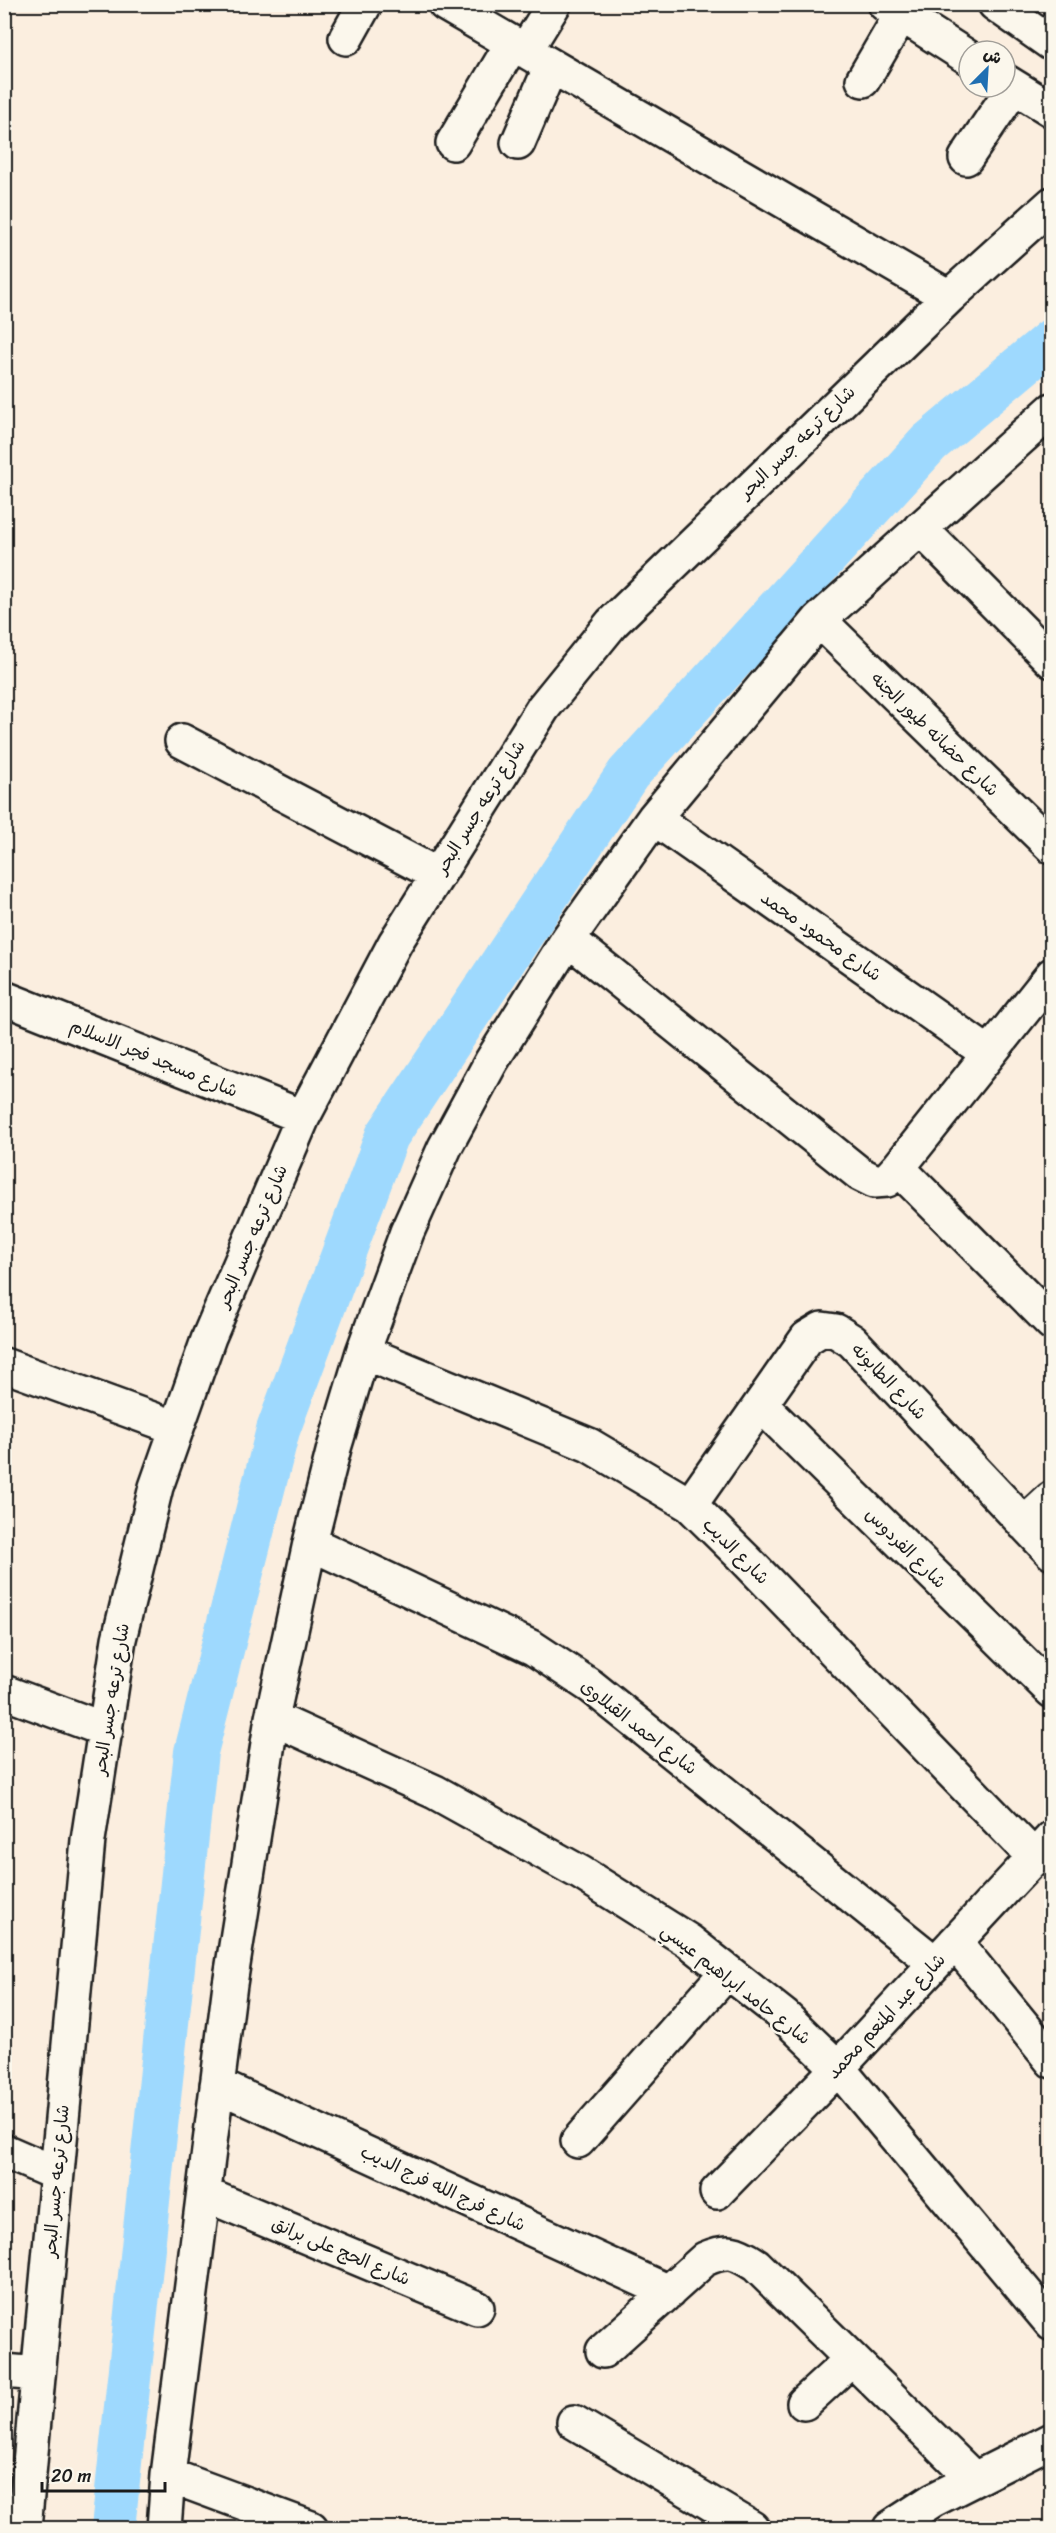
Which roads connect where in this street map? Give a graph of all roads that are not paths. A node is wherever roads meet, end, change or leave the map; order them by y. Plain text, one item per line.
1 (365, 4) edge
2 (445, 4) edge
3 (554, 4) edge
4 (995, 4) edge
5 (903, 10) edge
6 (346, 38) dead end
7 (1052, 44) edge
8 (957, 49) edge
9 (529, 53) junction
10 (863, 80) dead end
11 (1017, 88) edge
12 (1001, 99) edge
13 (1052, 110) edge
14 (453, 143) dead end
15 (518, 143) dead end
16 (966, 158) dead end
17 (1052, 204) edge
18 (949, 297) junction
19 (1052, 410) edge
20 (920, 528) junction
21 (819, 621) junction
22 (1052, 661) edge
23 (182, 741) dead end
24 (654, 818) junction
25 (1052, 847) edge
26 (438, 875) junction
27 (568, 939) junction
28 (1052, 975) edge
29 (4, 998) edge
30 (989, 1054) junction
31 (303, 1117) junction
32 (892, 1174) junction
33 (1052, 1323) edge
34 (363, 1352) junction
35 (4, 1365) edge
36 (761, 1405) junction
37 (177, 1428) junction
38 (1052, 1498) edge
39 (690, 1505) junction
40 (1024, 1524) junction
41 (310, 1543) junction
42 (1052, 1553) edge
43 (1052, 1691) edge
44 (4, 1692) edge
45 (272, 1718) junction
46 (106, 1730) junction
47 (1043, 1848) edge
48 (945, 1953) junction
49 (726, 1972) junction
50 (1052, 2061) edge
51 (838, 2068) junction
52 (217, 2085) junction
53 (578, 2141) dead end
54 (4, 2151) edge
55 (57, 2174) junction
56 (717, 2192) dead end
57 (204, 2194) junction
58 (669, 2292) junction
59 (477, 2308) dead end
60 (1052, 2324) edge
61 (603, 2351) dead end
62 (852, 2359) junction
63 (4, 2372) edge
64 (38, 2374) junction
65 (804, 2403) dead end
66 (574, 2422) dead end
67 (1052, 2440) edge
68 (168, 2475) junction
69 (974, 2479) junction
70 (24, 2529) edge
71 (164, 2529) edge
72 (311, 2529) edge
73 (752, 2529) edge
74 (890, 2529) edge

1 - 6 street
2 - 9 street
3 - 9 street
4 - 7 street
5 - 8 street
5 - 10 street
9 - 14 street
9 - 15 street
9 - 18 street
11 - 13 street
12 - 16 street
17 - 18 street, شارع ترعه جسر البحر
18 - 26 street, شارع ترعه جسر البحر
19 - 20 street
20 - 21 street
20 - 22 street
21 - 24 street
21 - 25 street, شارع حضانه طيور الجنه
23 - 26 street
24 - 27 street
24 - 30 street, شارع محمود محمد
26 - 31 street, شارع ترعه جسر البحر
27 - 32 street
27 - 34 street
28 - 30 street
29 - 31 street, شارع مسجد فجر الاسلام
30 - 32 street
31 - 37 street, شارع ترعه جسر البحر
32 - 33 street
34 - 39 street, شارع الديب
34 - 41 street
35 - 37 street
36 - 39 street, شارع الطابونه
36 - 40 street, شارع الطابونه
36 - 43 street, شارع الفردوس
37 - 46 street, شارع ترعه جسر البحر
38 - 40 street
39 - 47 street, شارع الديب
40 - 42 street, شارع الطابونه
41 - 45 street
41 - 48 street, شارع احمد القبلاوى
44 - 46 street
45 - 49 street, شارع حامد ابراهيم عيسي
45 - 52 street
46 - 55 street, شارع ترعه جسر البحر
47 - 48 street, شارع عبد المنعم محمد
48 - 50 street, شارع احمد القبلاوى
48 - 51 street, شارع عبد المنعم محمد
49 - 51 street, شارع حامد ابراهيم عيسي
49 - 53 street
51 - 56 street, شارع عبد المنعم محمد
51 - 60 street, شارع حامد ابراهيم عيسي
52 - 57 street
52 - 58 street, شارع فرج الله فرج الديب
54 - 55 street
55 - 64 street, شارع ترعه جسر البحر
57 - 59 street, شارع الحج على برانق
57 - 68 street
58 - 61 street
58 - 62 street
62 - 65 street
62 - 69 street
63 - 64 street
64 - 70 street, شارع ترعه جسر البحر
66 - 73 street
67 - 69 street
68 - 71 street
68 - 72 street
69 - 74 street

